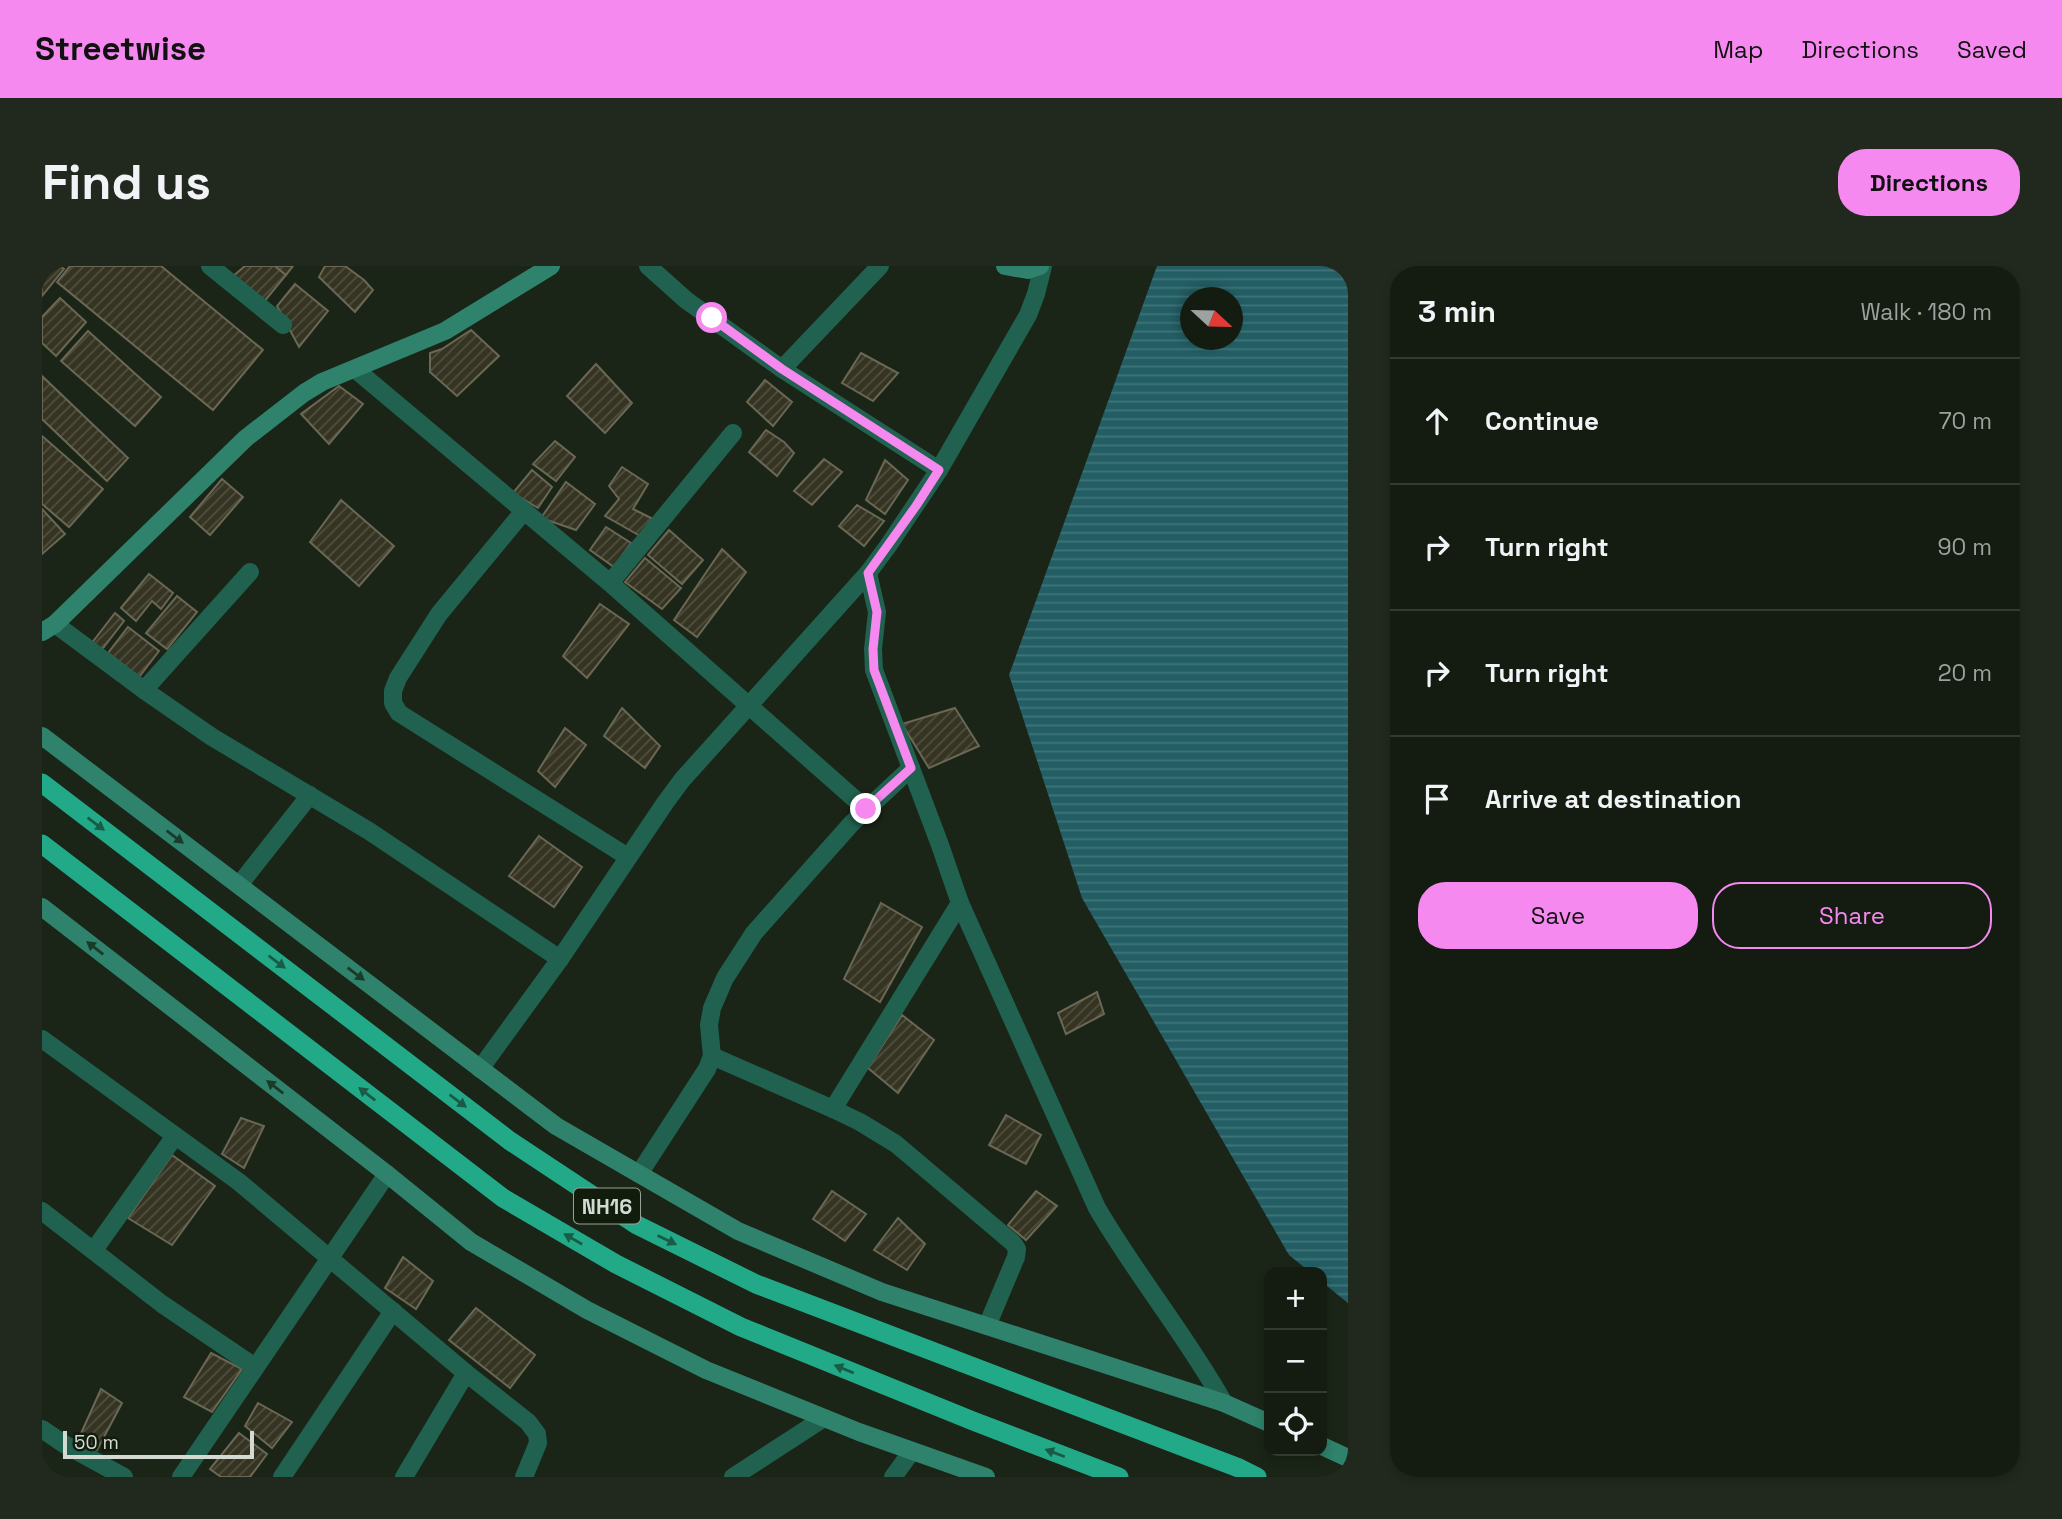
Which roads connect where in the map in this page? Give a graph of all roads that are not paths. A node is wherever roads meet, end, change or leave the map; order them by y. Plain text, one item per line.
1 (210, 266) edge
2 (551, 266) edge
3 (648, 266) edge
4 (880, 266) edge
5 (1004, 266) edge
6 (1042, 266) edge
7 (283, 325) dead end
8 (355, 369) junction
9 (782, 369) junction
10 (733, 433) dead end
11 (939, 470) junction
12 (524, 511) junction
13 (250, 572) dead end
14 (868, 573) junction
15 (610, 583) junction
16 (48, 628) edge
17 (144, 690) junction
18 (748, 705) junction
19 (42, 736) edge
20 (911, 768) junction
21 (42, 783) edge
22 (310, 795) junction
23 (866, 809) junction
24 (42, 844) edge
25 (628, 857) junction
26 (239, 885) junction
27 (960, 903) junction
28 (42, 907) edge
29 (560, 958) junction
30 (42, 1039) edge
31 (712, 1056) junction
32 (480, 1069) junction
33 (833, 1109) junction
34 (175, 1136) junction
35 (387, 1174) junction
36 (639, 1174) junction
37 (42, 1211) edge
38 (94, 1250) junction
39 (330, 1258) junction
40 (393, 1311) junction
41 (987, 1326) junction
42 (255, 1367) junction
43 (466, 1373) junction
44 (1224, 1403) junction
45 (824, 1418) junction
46 (1264, 1421) edge
47 (42, 1429) edge
48 (1327, 1449) edge
49 (912, 1451) junction
50 (1348, 1458) edge
51 (285, 1473) edge
52 (124, 1477) edge
53 (181, 1477) edge
54 (304, 1477) edge
55 (404, 1477) edge
56 (524, 1477) edge
57 (733, 1477) edge
58 (893, 1477) edge
59 (986, 1477) edge
60 (1119, 1477) edge
61 (1257, 1477) edge

1 - 7 street
2 - 8 main road
3 - 9 street
4 - 9 street
5 - 6 main road
6 - 11 street
8 - 12 street
8 - 16 main road
9 - 11 street
10 - 15 street
11 - 14 street
12 - 15 street
12 - 25 street
13 - 17 street
14 - 18 street
14 - 20 street
15 - 18 street
16 - 17 street
17 - 22 street
18 - 23 street
18 - 25 street
19 -> 26 main road
20 - 23 street
20 - 27 street
21 -> 61 highway, NH16
22 - 26 street
22 - 29 street
23 - 31 street
60 -> 24 highway, NH16
25 - 29 street
26 -> 32 main road
27 - 33 street
27 - 44 street
35 -> 28 main road
29 - 32 street
30 - 34 street
31 - 33 street
31 - 36 street
32 - 36 main road
33 - 41 street
34 - 38 street
34 - 39 street
35 - 39 street
35 - 45 main road
36 - 41 main road
37 - 38 street
38 - 42 street
39 - 40 street
39 - 42 street
40 - 43 street
40 - 51 street
41 - 44 main road
42 - 53 street
43 - 55 street
43 - 56 street
44 - 46 main road
45 - 49 main road
45 - 57 street
47 - 52 street
48 - 50 main road
49 - 58 street
49 - 59 main road
51 - 54 street

